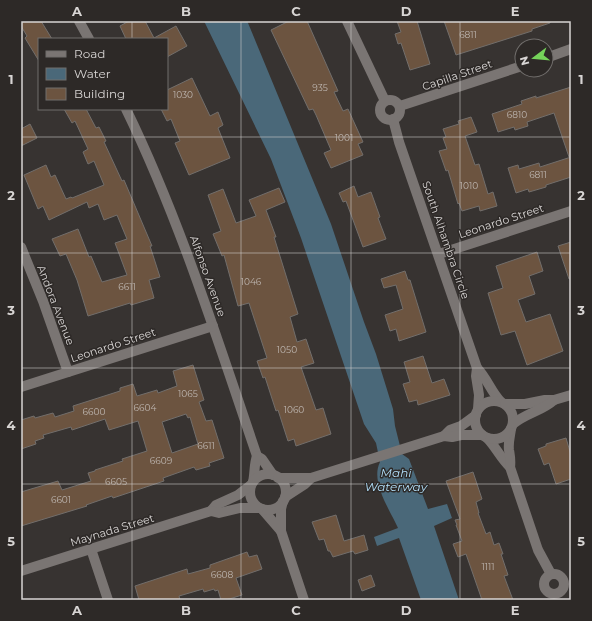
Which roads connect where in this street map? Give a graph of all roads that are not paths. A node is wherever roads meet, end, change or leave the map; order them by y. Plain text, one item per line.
1 (79, 21) edge
2 (347, 21) edge
3 (88, 38) edge
4 (571, 50) edge
5 (554, 55) edge
6 (514, 69) edge
7 (385, 102) junction
8 (400, 106) junction
9 (126, 110) edge
10 (393, 119) junction
11 (571, 211) edge
12 (21, 247) edge
13 (439, 254) junction
14 (213, 326) junction
15 (477, 368) junction
16 (68, 372) junction
17 (21, 387) edge
18 (571, 395) edge
19 (554, 400) junction
20 (503, 403) junction
21 (477, 412) junction
22 (512, 426) junction
23 (444, 436) junction
24 (485, 436) junction
25 (257, 456) junction
26 (510, 467) junction
27 (276, 476) junction
28 (311, 478) junction
29 (252, 484) junction
30 (284, 499) junction
31 (260, 509) junction
32 (211, 511) junction
33 (281, 531) junction
34 (91, 549) junction
35 (21, 571) edge
36 (551, 574) junction
37 (567, 580) edge
38 (557, 597) edge
39 (108, 600) edge
40 (304, 600) edge

1 - 3 street
2 - 7 street
4 - 5 street
6 - 8 street, Capilla Street
7 - 8 street
7 - 10 street
8 - 10 street
9 - 14 street, Alfonso Avenue
10 - 13 street, South Alhambra Circle
11 - 13 street, Leonardo Street
12 - 16 street, Andora Avenue
13 - 15 street, South Alhambra Circle
14 - 16 street, Leonardo Street
14 - 25 street, Alfonso Avenue
15 - 20 street, South Alhambra Circle
15 - 21 street, South Alhambra Circle
16 - 17 street, Leonardo Street
18 - 19 street
19 - 20 street
19 - 22 street
20 - 21 street
20 - 22 street
21 - 23 street
21 - 24 street
22 - 24 street
22 - 26 street
23 - 24 street
23 - 28 street
24 - 26 street
25 - 27 street, Alfonso Avenue
25 - 29 street, Alfonso Avenue
26 - 36 street
27 - 28 street
27 - 29 street
27 - 30 street
28 - 30 street
29 - 31 street
29 - 32 street, Maynada Street
30 - 31 street
30 - 33 street
31 - 32 street, Maynada Street
31 - 33 street
32 - 34 street, Maynada Street
33 - 40 street
34 - 35 street, Maynada Street
34 - 39 street
36 - 37 street
36 - 38 street
37 - 38 street

